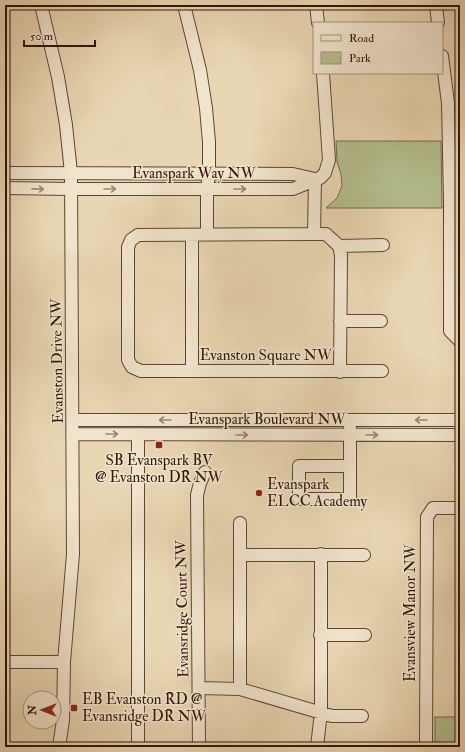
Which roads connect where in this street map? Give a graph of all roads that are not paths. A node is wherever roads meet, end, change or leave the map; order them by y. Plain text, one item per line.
1 (40, 5) edge
2 (184, 5) edge
3 (316, 5) edge
4 (436, 5) edge
5 (318, 22) edge
6 (438, 22) edge
7 (443, 60) edge
8 (323, 74) edge
9 (454, 103) edge
10 (5, 173) edge
11 (71, 173) junction
12 (209, 174) junction
13 (315, 179) junction
14 (5, 188) edge
15 (71, 189) junction
16 (207, 189) junction
17 (455, 223) edge
18 (207, 234) junction
19 (314, 234) junction
20 (192, 235) junction
21 (383, 245) dead end
22 (339, 246) junction
23 (340, 321) junction
24 (381, 321) dead end
25 (460, 341) edge
26 (192, 371) junction
27 (340, 372) junction
28 (382, 372) dead end
29 (73, 420) junction
30 (350, 420) junction
31 (460, 420) edge
32 (73, 434) junction
33 (138, 434) junction
34 (350, 435) junction
35 (460, 435) edge
36 (350, 466) junction
37 (205, 472) dead end
38 (460, 508) edge
39 (240, 523) dead end
40 (321, 554) junction
41 (240, 555) junction
42 (364, 555) dead end
43 (320, 635) junction
44 (365, 635) dead end
45 (5, 662) edge
46 (64, 662) junction
47 (199, 688) junction
48 (240, 689) junction
49 (321, 712) junction
50 (362, 716) dead end
51 (63, 720) junction
52 (59, 747) edge
53 (67, 747) edge
54 (138, 747) edge
55 (199, 747) edge
56 (318, 747) edge
57 (426, 747) edge

1 - 11 street, Evanston Drive NW
2 - 12 street
3 - 5 street
4 - 6 street
7 - 9 street
8 - 13 street, Evanspark Way NW
9 - 17 street
10 - 11 street, Evanspark Way NW
11 - 12 street, Evanspark Way NW
11 - 15 street, Evanston Drive NW
12 - 13 street, Evanspark Way NW
12 - 16 street
16 -> 13 street, Evanspark Way NW
13 - 19 street
14 -> 15 street, Evanspark Way NW
15 -> 16 street, Evanspark Way NW
15 - 29 street, Evanston Drive NW
16 - 18 street
17 - 25 street
18 - 19 street, Evanston Square NW
18 - 20 street, Evanston Square NW
19 - 22 street, Evanston Square NW
20 - 26 street, Evanston Square NW
20 - 26 street, Evanston Square NW
21 - 22 street
22 - 23 street, Evanston Square NW
23 - 24 street
23 - 27 street, Evanston Square NW
26 - 27 street, Evanston Square NW
27 - 28 street, Evanston Square NW
30 -> 29 street, Evanspark Boulevard NW
29 - 32 street, Evanston Drive NW
31 -> 30 street, Evanspark Boulevard NW
30 - 34 street
32 -> 33 street, Evanspark Boulevard NW
32 - 46 street, Evanston Drive NW
33 -> 34 street, Evanspark Boulevard NW
33 - 54 street
34 -> 35 street, Evanspark Boulevard NW
34 - 36 street
36 - 36 street
37 - 47 street, Evansridge Court NW
38 - 57 street, Evansview Manor NW
39 - 41 street
40 - 41 street
40 - 42 street
40 - 43 street
41 - 48 street
43 - 44 street
43 - 49 street
45 - 46 street
46 - 51 street, Evanston Drive NW
47 - 48 street
47 - 55 street, Evansridge Court NW
48 - 49 street
49 - 50 street
49 - 56 street
51 - 52 street, Evanston Drive NW
51 - 53 street, Evanston Drive NW

